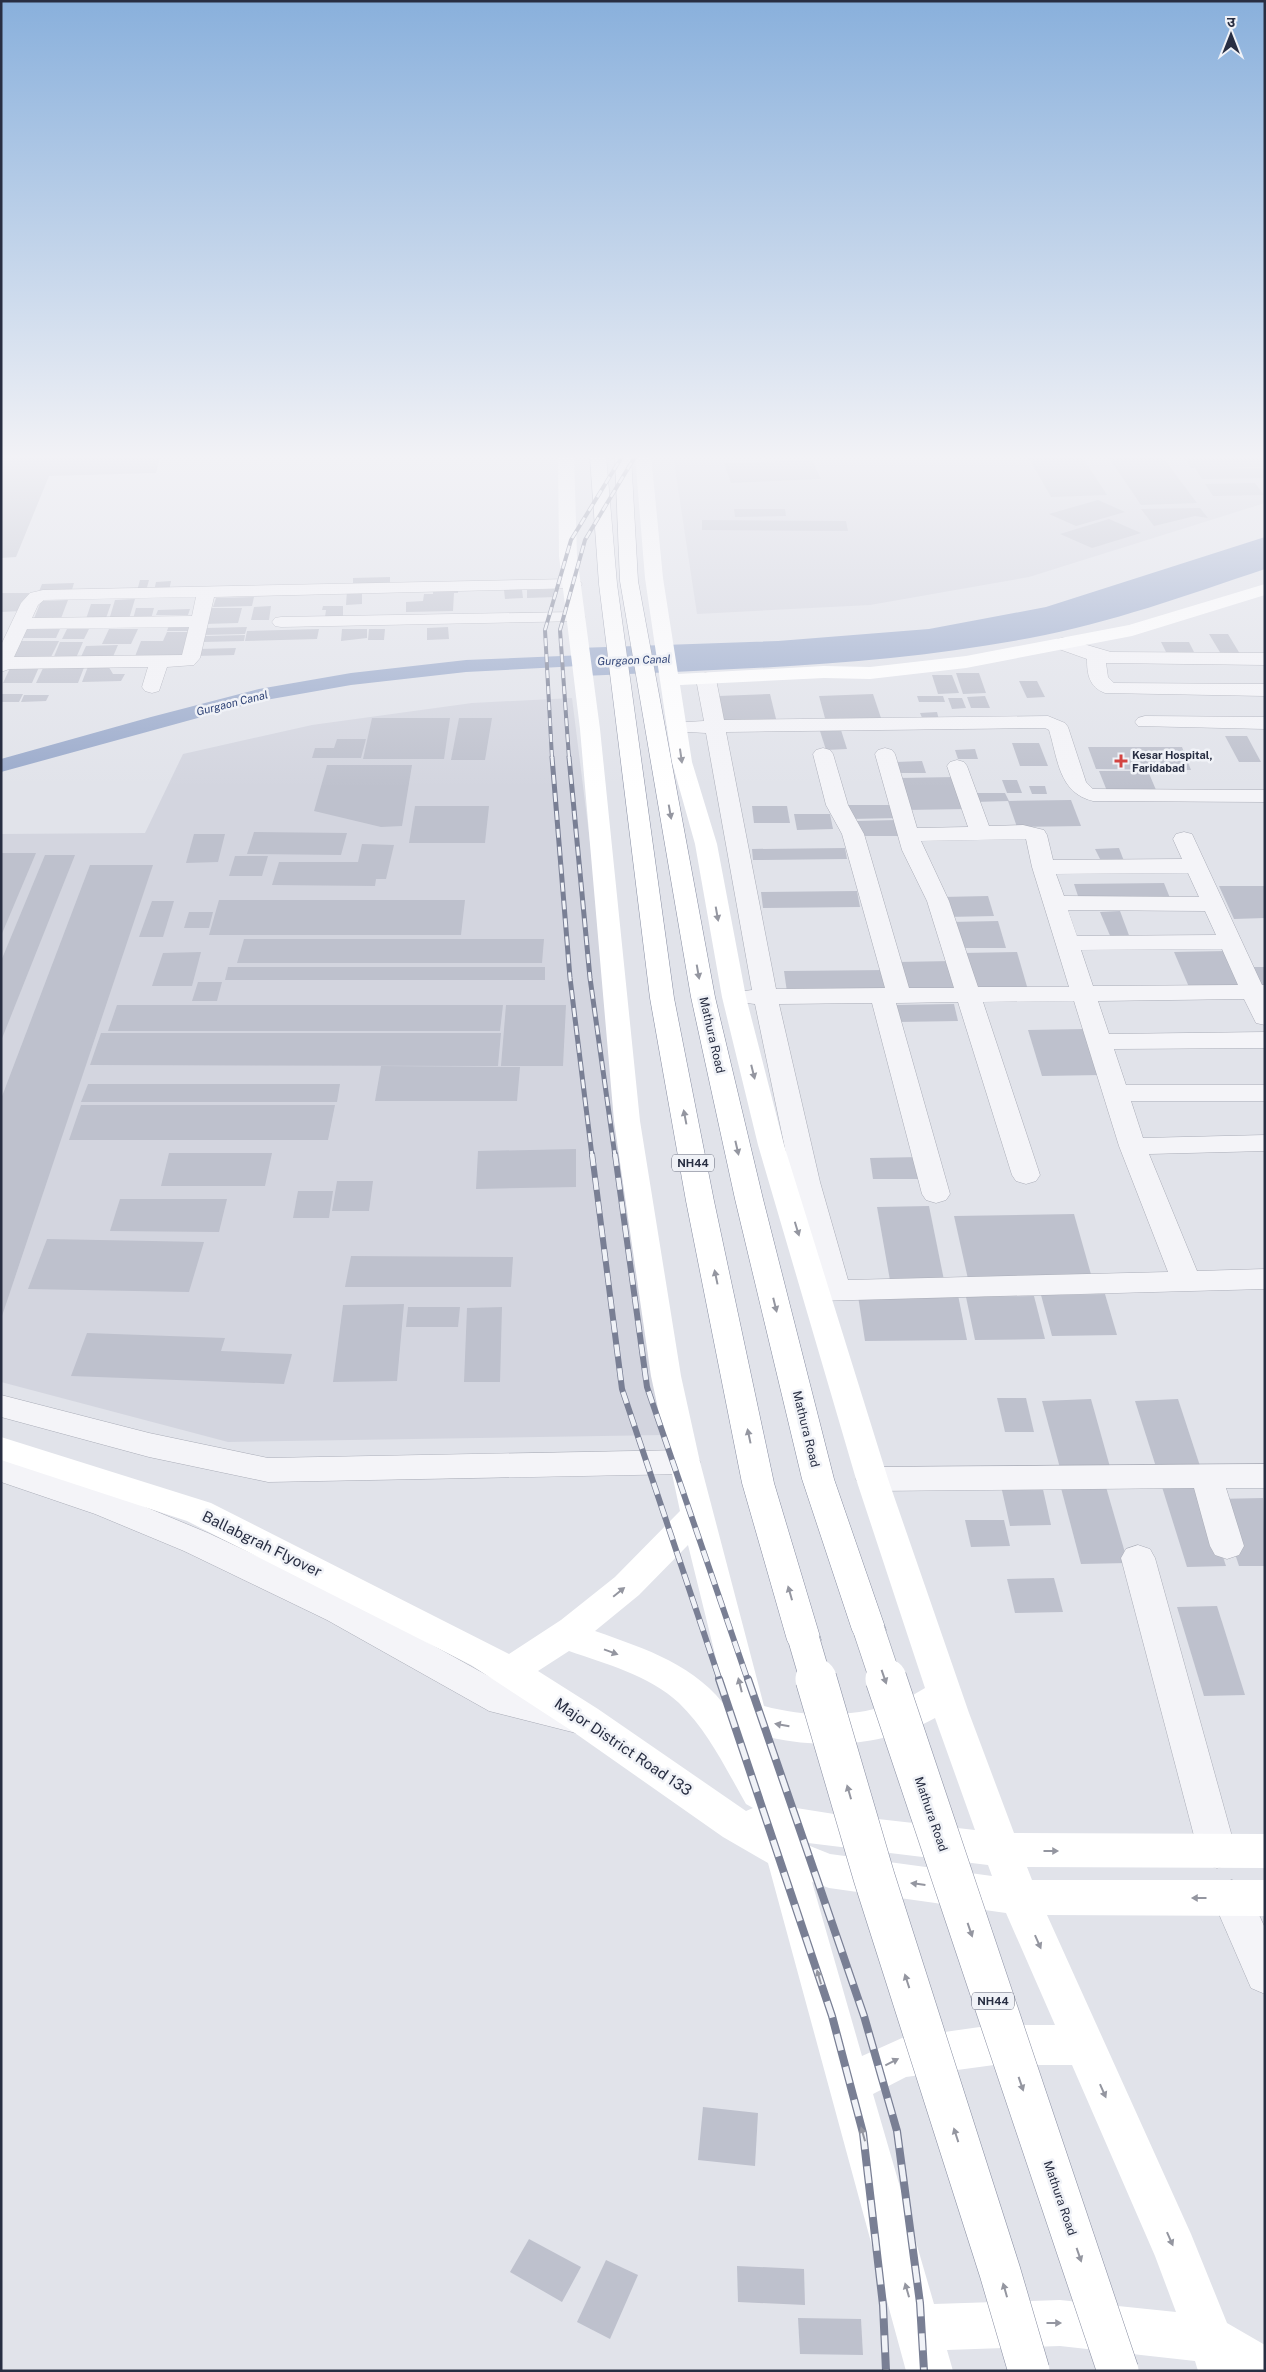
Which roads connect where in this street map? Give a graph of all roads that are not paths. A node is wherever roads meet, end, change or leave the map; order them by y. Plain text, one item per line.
1 (570, 566) edge
2 (607, 566) edge
3 (628, 566) edge
4 (653, 566) edge
5 (573, 584) junction
6 (1264, 585) edge
7 (206, 592) junction
8 (576, 617) junction
9 (199, 621) junction
10 (280, 622) dead end
11 (21, 624) junction
12 (1063, 644) junction
13 (1096, 656) junction
14 (3, 657) edge
15 (1265, 659) edge
16 (159, 662) junction
17 (824, 672) junction
18 (652, 677) junction
19 (706, 678) junction
20 (152, 687) dead end
21 (1265, 690) edge
22 (1145, 722) dead end
23 (1265, 723) edge
24 (713, 726) junction
25 (677, 727) junction
26 (823, 754) dead end
27 (885, 754) dead end
28 (957, 766) dead end
29 (1265, 796) edge
30 (981, 833) junction
31 (909, 836) junction
32 (1184, 840) dead end
33 (1196, 866) junction
34 (1043, 867) junction
35 (1055, 903) junction
36 (1214, 904) junction
37 (1231, 942) junction
38 (1068, 943) junction
39 (1083, 993) junction
40 (1259, 993) edge
41 (969, 995) junction
42 (765, 996) junction
43 (891, 996) junction
44 (734, 997) junction
45 (1265, 1018) edge
46 (1265, 1040) edge
47 (1099, 1042) junction
48 (1265, 1093) edge
49 (1116, 1094) junction
50 (1265, 1143) edge
51 (1132, 1146) junction
52 (1026, 1175) dead end
53 (936, 1194) dead end
54 (1265, 1279) edge
55 (1186, 1280) junction
56 (826, 1290) junction
57 (1, 1406) edge
58 (1, 1448) edge
59 (684, 1462) junction
60 (1, 1470) edge
61 (1206, 1476) junction
62 (1265, 1476) edge
63 (872, 1479) junction
64 (697, 1515) junction
65 (1227, 1546) dead end
66 (1138, 1558) dead end
67 (565, 1635) junction
68 (496, 1663) junction
69 (945, 1693) junction
70 (748, 1717) junction
71 (585, 1720) junction
72 (779, 1837) junction
73 (1003, 1850) junction
74 (1217, 1851) junction
75 (1265, 1851) edge
76 (1019, 1897) junction
77 (1248, 1898) edge
78 (1265, 1975) edge
79 (1083, 2045) junction
80 (849, 2084) junction
81 (918, 2328) junction
82 (1216, 2356) edge
83 (930, 2371) edge
84 (1029, 2371) edge
85 (1118, 2371) edge
86 (1264, 2371) edge

1 - 5 main road
2 - 18 main road, Mathura Road / NH44
3 - 18 main road, Mathura Road / NH44
4 - 18 main road
5 - 7 street
5 - 8 main road
6 - 12 main road
6 - 17 main road
7 - 9 street
7 - 11 street
8 - 10 street
8 - 59 main road
9 - 11 street
9 - 16 street
11 - 14 street
12 - 13 street
12 - 17 main road
13 - 15 street
13 - 21 street
14 - 16 street
16 - 20 street
17 - 19 main road
18 - 19 main road
18 - 25 main road
84 -> 18 main road, Mathura Road / NH44, bridge
18 -> 85 main road, Mathura Road / NH44, bridge
19 - 24 street
22 - 23 street
24 - 25 street
24 - 29 street
24 - 42 street
25 -> 44 main road
26 - 43 street
27 - 31 street
28 - 30 street
30 - 31 street
30 - 34 street
31 - 41 street
32 - 33 street
33 - 34 street
33 - 36 street
34 - 35 street
35 - 36 street
35 - 38 street
36 - 37 street
37 - 38 street
37 - 40 street
38 - 39 street
39 - 40 street
39 - 41 street
39 - 47 street
40 - 45 street
41 - 43 street
41 - 52 street
42 - 43 street
42 - 44 street
42 - 56 street
43 - 53 street
44 -> 56 main road
46 - 47 street
47 - 49 street
48 - 49 street
49 - 51 street
50 - 51 street
51 - 55 street
54 - 55 street
55 - 56 street
56 - 63 main road
57 - 59 street
58 - 68 main road, Ballabgrah Flyover
59 - 64 main road
60 - 71 street
61 - 62 street
61 - 63 street
61 - 65 street
63 - 69 main road
67 -> 64 main road
70 -> 64 main road
66 - 74 street
67 - 68 main road
67 -> 72 main road
68 - 71 main road, Major District Road 133
69 -> 70 main road
69 - 73 main road
70 - 72 main road
71 - 72 main road, Major District Road 133
72 - 73 main road
76 -> 72 main road
80 -> 72 main road
73 -> 74 main road
73 - 76 main road
74 - 75 main road
77 -> 76 main road
76 -> 79 main road
77 - 78 street
80 -> 79 main road
79 -> 82 main road
81 -> 80 main road
81 -> 82 main road
81 - 83 main road
82 - 86 main road

